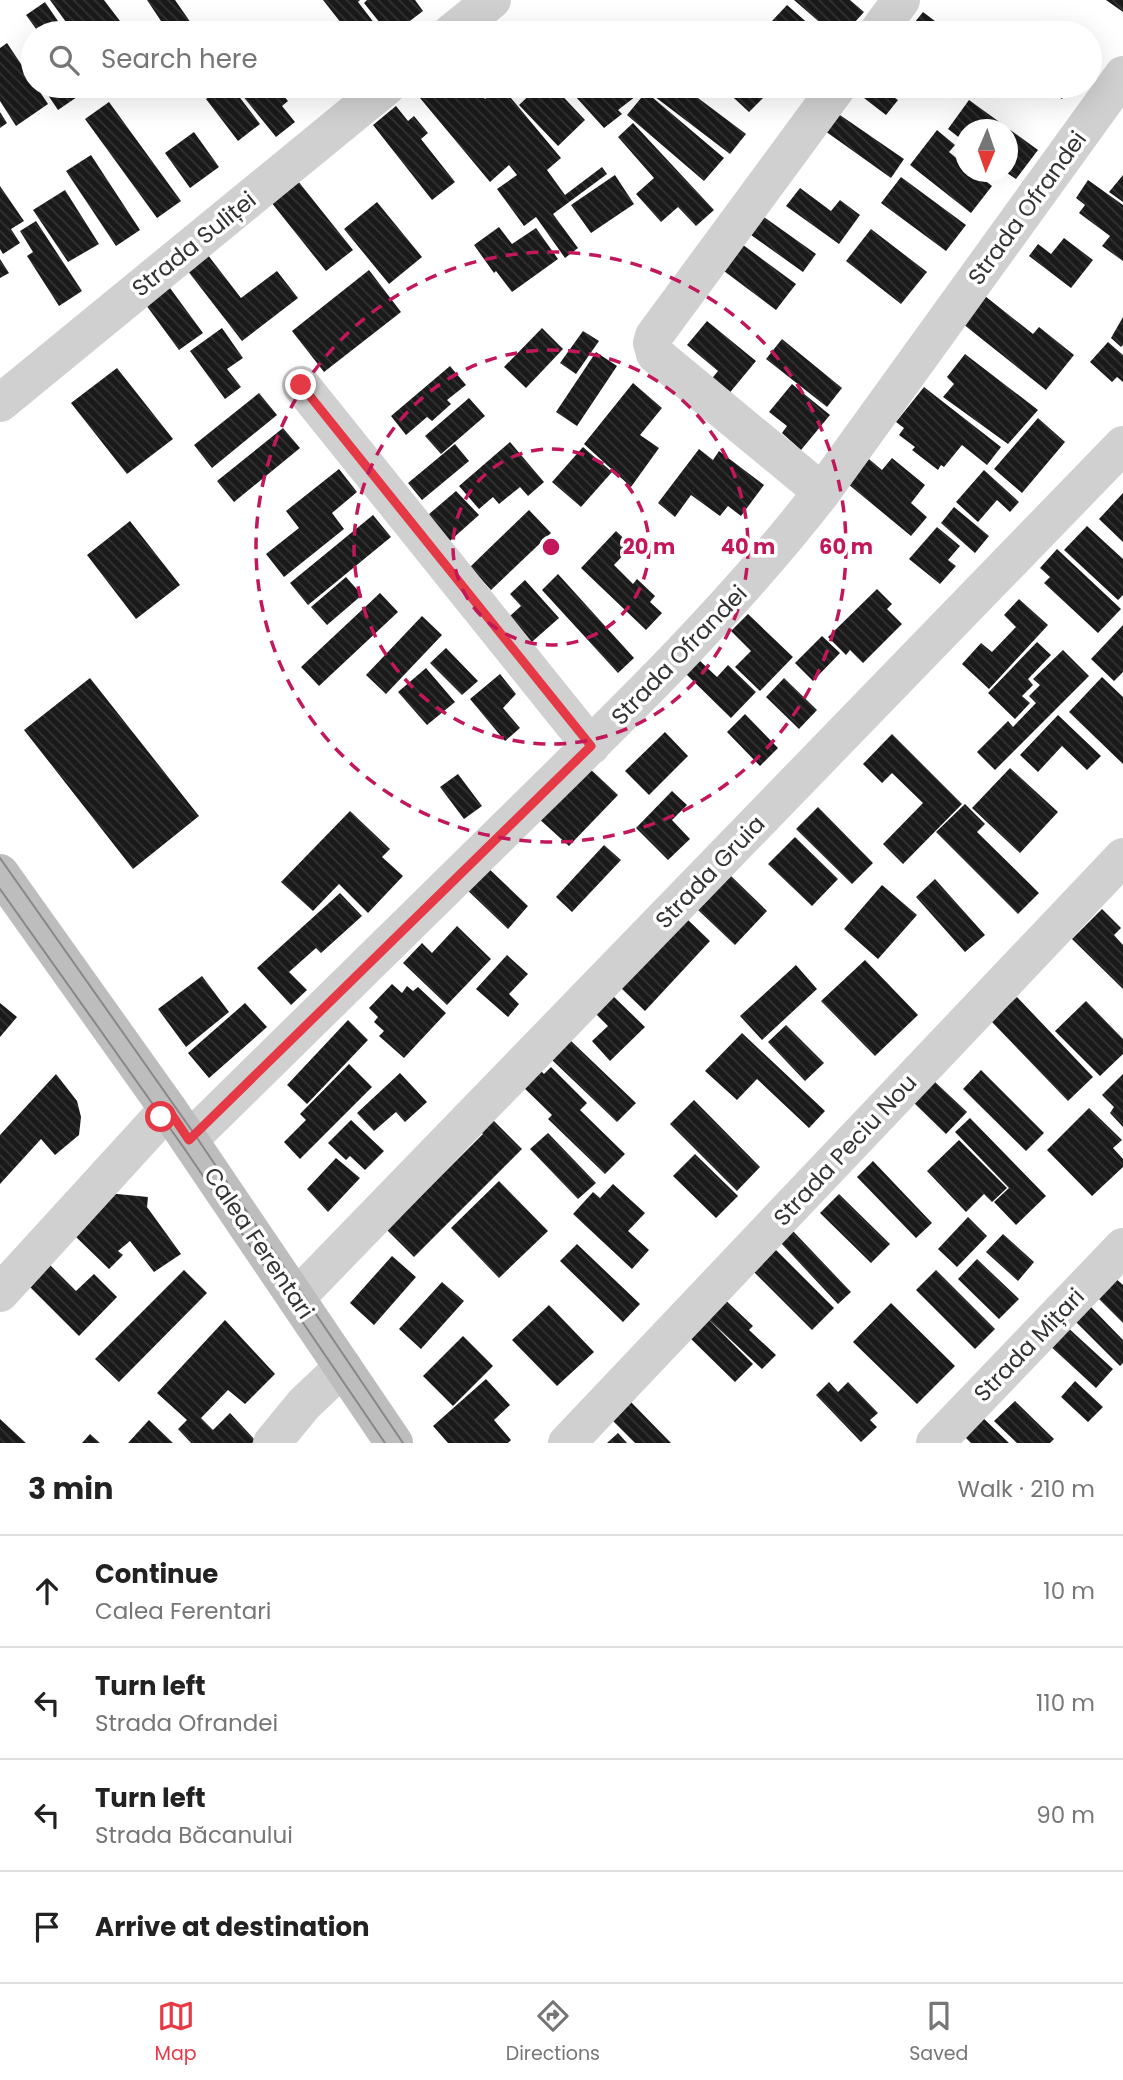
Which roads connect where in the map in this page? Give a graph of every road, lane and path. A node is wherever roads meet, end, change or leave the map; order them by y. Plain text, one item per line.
1 (901, 0) edge
2 (490, 1) edge
3 (466, 21) edge
4 (886, 21) edge
5 (1123, 75) edge
6 (372, 98) edge
7 (829, 98) edge
8 (301, 385) dead end
9 (0, 403) edge
10 (1123, 445) edge
11 (822, 492) junction
12 (591, 746) junction
13 (1123, 857) edge
14 (0, 873) edge
15 (168, 1109) junction
16 (189, 1140) junction
17 (1123, 1247) edge
18 (0, 1293) edge
19 (296, 1298) junction
20 (343, 1367) junction
21 (272, 1443) edge
22 (394, 1443) edge
23 (567, 1443) edge
24 (935, 1443) edge

1 - 4 street
2 - 3 street
5 - 11 street, Strada Ofrandei
6 - 9 street, Strada Suliței
7 - 11 street
8 - 12 street
10 - 19 street, Strada Gruia
11 - 12 street, Strada Ofrandei
12 - 16 street, Strada Ofrandei
13 - 23 street, Strada Peciu Nou
14 - 15 main road, Calea Ferentari
15 - 16 main road, Calea Ferentari
15 - 18 street
16 - 19 main road, Calea Ferentari
17 - 24 street, Strada Mițari
19 - 20 main road, Calea Ferentari
20 - 21 street
20 - 22 main road, Calea Ferentari

